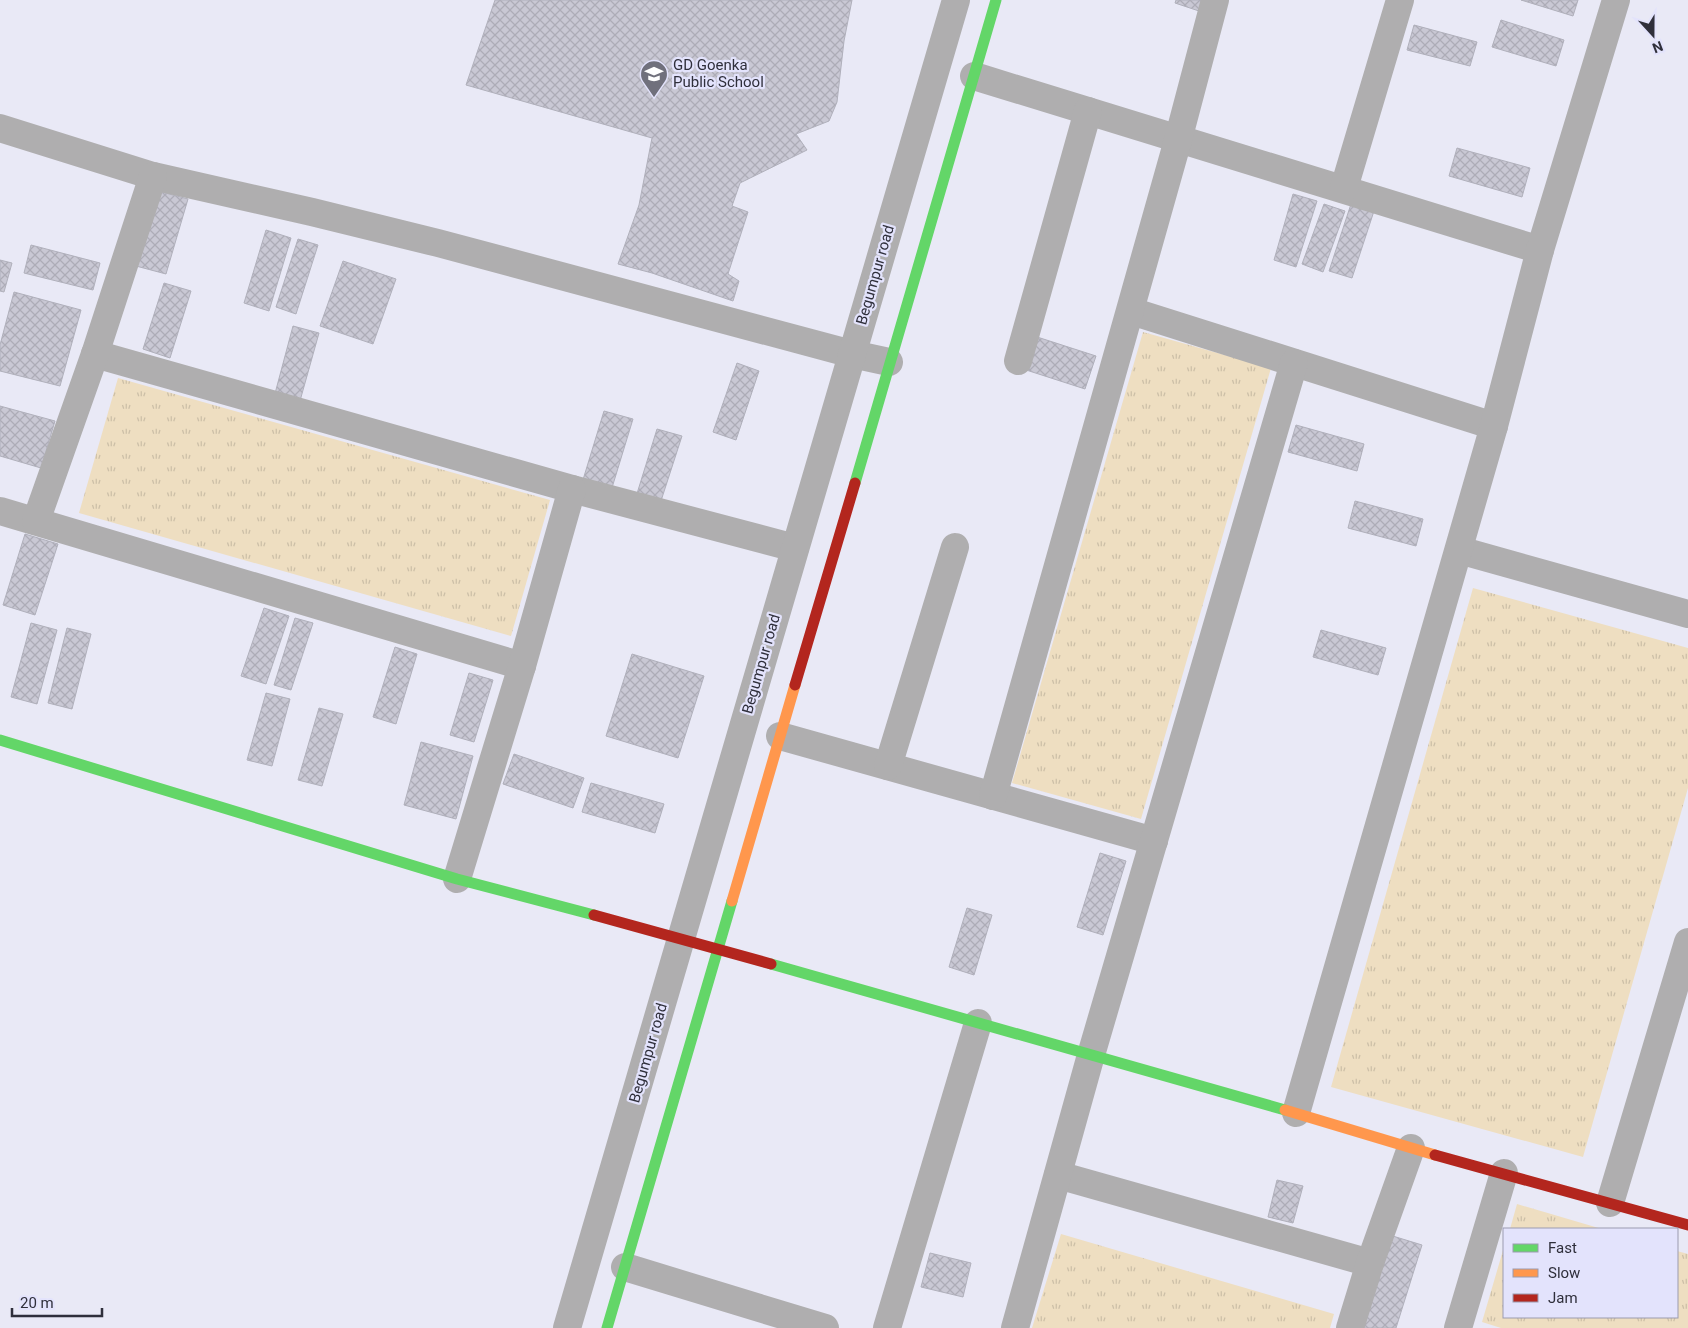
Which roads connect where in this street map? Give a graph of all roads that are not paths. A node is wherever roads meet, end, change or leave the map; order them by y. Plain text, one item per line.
1 (956, 0) edge
2 (996, 0) edge
3 (1214, 0) edge
4 (1400, 0) edge
5 (1616, 0) edge
6 (974, 76) junction
7 (1088, 111) junction
8 (0, 128) edge
9 (1178, 140) junction
10 (152, 176) junction
11 (1344, 188) junction
12 (1540, 250) junction
13 (1130, 311) junction
14 (95, 354) junction
15 (852, 354) junction
16 (1018, 361) dead end
17 (889, 362) junction
18 (1294, 363) junction
19 (1494, 426) junction
20 (572, 489) junction
21 (0, 511) edge
22 (36, 521) junction
23 (955, 547) dead end
24 (795, 548) junction
25 (1458, 550) junction
26 (1688, 614) edge
27 (522, 666) junction
28 (780, 736) junction
29 (0, 740) edge
30 (888, 766) junction
31 (993, 796) junction
32 (1154, 841) junction
33 (457, 879) junction
34 (682, 938) junction
35 (1688, 942) edge
36 (717, 949) junction
37 (978, 1023) junction
38 (1090, 1055) junction
39 (1296, 1113) junction
40 (1411, 1148) junction
41 (1504, 1172) junction
42 (1058, 1175) junction
43 (1610, 1203) junction
44 (1688, 1225) edge
45 (1370, 1263) junction
46 (626, 1267) junction
47 (567, 1328) edge
48 (607, 1328) edge
49 (825, 1328) edge
50 (887, 1328) edge
51 (1016, 1328) edge
52 (1350, 1328) edge
53 (1458, 1328) edge

1 - 15 street, Begumpur road
2 - 6 street
3 - 9 street
4 - 11 street
5 - 12 street
6 - 7 street
6 - 17 street
7 - 9 street
7 - 16 street
8 - 10 street
9 - 11 street
9 - 13 street
10 - 14 street
10 - 15 street
11 - 12 street
12 - 19 street
13 - 18 street
13 - 31 street
14 - 20 street
14 - 22 street
15 - 17 street
15 - 24 street, Begumpur road
17 - 28 street
18 - 19 street
18 - 32 street
19 - 25 street
20 - 24 street
20 - 27 street
21 - 22 street
22 - 27 street
23 - 30 street
24 - 34 street, Begumpur road
25 - 26 street
25 - 39 street
27 - 33 street
28 - 30 street
28 - 36 street
29 - 33 street
30 - 31 street
31 - 32 street
32 - 38 street
33 - 34 street
34 - 36 street
34 - 47 street, Begumpur road
35 - 43 street
36 - 37 street
36 - 46 street
37 - 38 street
37 - 50 street
38 - 39 street
38 - 42 street
39 - 40 street
40 - 41 street
40 - 45 street
41 - 43 street
41 - 53 street
42 - 45 street
42 - 51 street
43 - 44 street
45 - 52 street
46 - 48 street
46 - 49 street

